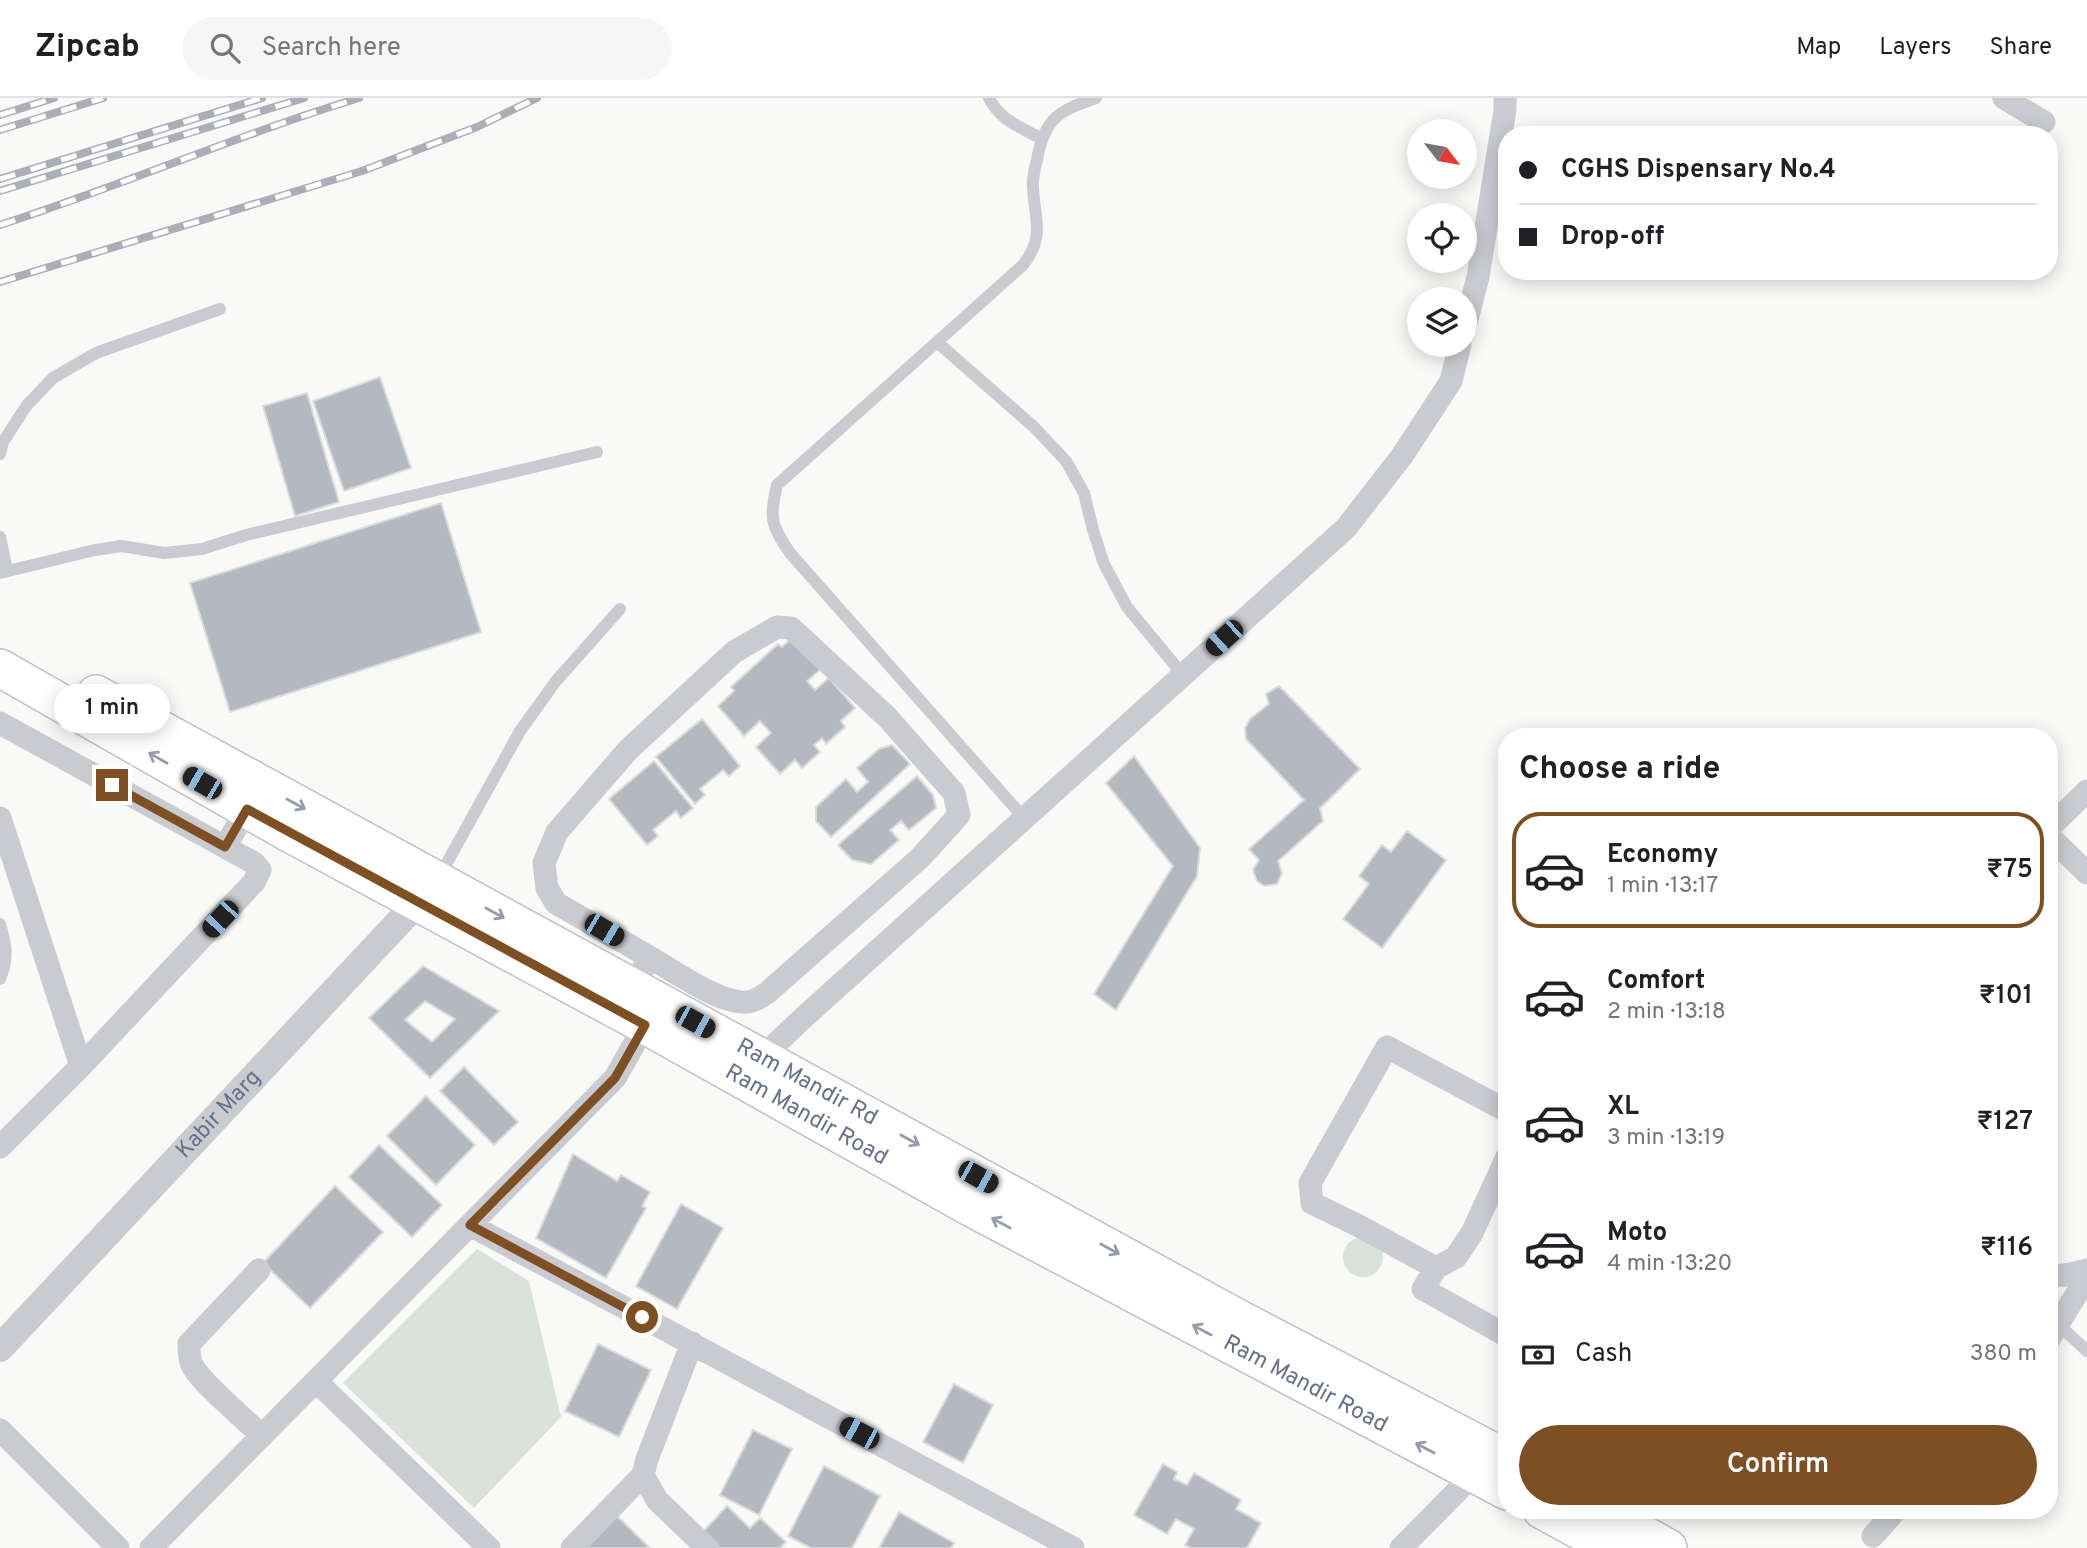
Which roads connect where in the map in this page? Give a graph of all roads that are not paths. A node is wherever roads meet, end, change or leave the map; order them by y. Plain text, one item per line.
1 (989, 98) edge
2 (1096, 98) edge
3 (1504, 98) edge
4 (2004, 98) edge
5 (2044, 122) dead end
6 (1502, 126) edge
7 (1040, 138) junction
8 (1498, 153) edge
9 (1475, 287) edge
10 (220, 309) dead end
11 (937, 342) junction
12 (1457, 357) edge
13 (597, 452) dead end
14 (0, 454) edge
15 (0, 537) edge
16 (4, 572) edge
17 (620, 609) dead end
18 (0, 641) edge
19 (0, 668) edge
20 (1183, 675) junction
21 (0, 723) edge
22 (2087, 791) edge
23 (254, 797) junction
24 (0, 818) edge
25 (1024, 818) junction
26 (2058, 819) edge
27 (2058, 845) edge
28 (225, 847) junction
29 (2087, 873) edge
30 (427, 892) junction
31 (0, 924) edge
32 (641, 972) junction
33 (0, 979) edge
34 (645, 1025) junction
35 (81, 1066) junction
36 (752, 1070) junction
37 (1498, 1106) edge
38 (0, 1147) edge
39 (1498, 1177) edge
40 (470, 1225) junction
41 (1436, 1268) junction
42 (2087, 1269) edge
43 (259, 1270) dead end
44 (2058, 1274) edge
45 (2087, 1277) edge
46 (2058, 1325) edge
47 (1498, 1331) edge
48 (2058, 1334) edge
49 (692, 1343) junction
50 (0, 1348) edge
51 (2087, 1351) edge
52 (316, 1381) junction
53 (0, 1430) edge
54 (262, 1436) junction
55 (1496, 1456) edge
56 (643, 1475) junction
57 (1559, 1519) edge
58 (1616, 1519) edge
59 (1888, 1519) edge
60 (1872, 1536) dead end
61 (118, 1548) edge
62 (151, 1548) edge
63 (489, 1548) edge
64 (572, 1548) edge
65 (707, 1548) edge
66 (1073, 1548) edge
67 (1401, 1548) edge
68 (1612, 1548) edge
69 (1668, 1548) edge

1 - 7 lane
2 - 7 lane
3 - 6 street
4 - 5 street
7 - 11 lane
8 - 9 street
10 - 14 lane
11 - 20 lane
11 - 25 lane
12 - 20 street
13 - 16 lane
15 - 16 lane
17 - 30 lane
18 - 23 main road, Ram Mandir Rd
23 -> 19 main road
20 - 25 street
21 - 28 street
22 - 26 street
23 - 28 street
23 - 30 main road, Ram Mandir Rd
24 - 35 street
25 - 36 street
27 - 29 street
28 - 35 street
30 -> 32 main road, Ram Mandir Rd
30 - 34 main road, Ram Mandir Road
30 - 50 street, Kabir Marg
31 - 33 lane
32 - 32 street
32 - 36 main road, Ram Mandir Rd
34 - 36 main road, Ram Mandir Road
34 - 40 street
35 - 38 street
36 - 55 main road, Ram Mandir Rd
37 - 41 street
39 - 41 street
40 - 49 street
40 - 52 street
41 - 47 street
42 - 44 street
43 - 54 street
45 - 46 street
48 - 51 lane
49 - 56 street
49 - 66 street
52 - 54 street
52 - 63 street
53 - 61 street
54 - 62 street
55 - 67 street
56 - 64 street
56 - 65 street
57 - 68 main road
58 - 69 main road
59 - 60 street

